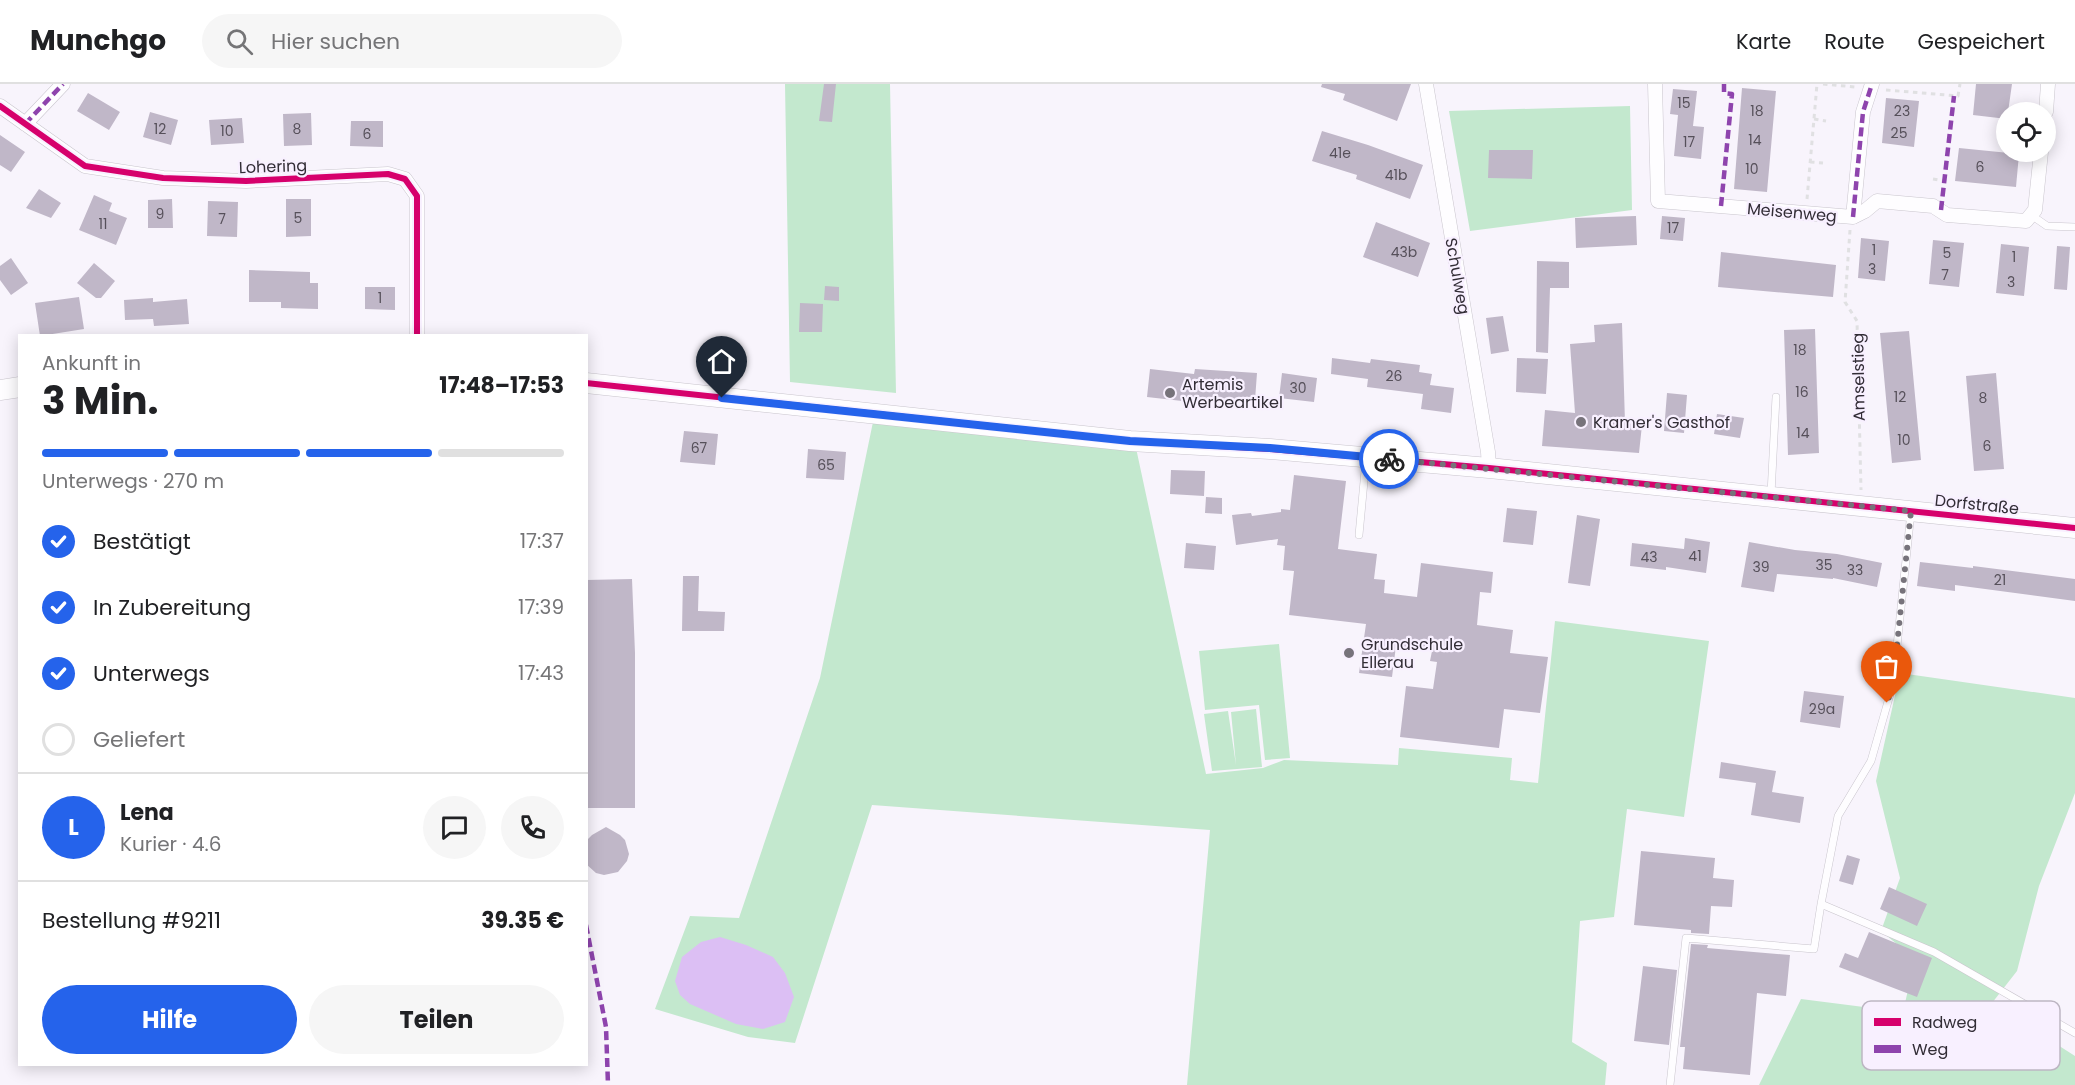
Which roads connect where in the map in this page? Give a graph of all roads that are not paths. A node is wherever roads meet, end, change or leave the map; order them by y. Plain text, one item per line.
1 (63, 84) edge
2 (1426, 84) edge
3 (1655, 84) edge
4 (2048, 84) edge
5 (1872, 86) edge
6 (2047, 102) edge
7 (0, 106) edge
8 (25, 124) junction
9 (2041, 162) edge
10 (1853, 217) junction
11 (2028, 218) junction
12 (2075, 227) edge
13 (417, 334) edge
14 (588, 383) edge
15 (18, 387) edge
16 (0, 390) edge
17 (1776, 397) dead end
18 (1367, 457) junction
19 (1489, 468) junction
20 (1771, 496) junction
21 (1911, 511) junction
22 (2075, 528) edge
23 (1359, 535) dead end
24 (1821, 904) junction
25 (2019, 1001) edge
26 (2060, 1024) edge
27 (2075, 1033) edge
28 (1670, 1085) edge

1 - 8 street
2 - 19 street, Schulweg
3 - 10 street, Meisenweg
4 - 6 street
5 - 10 street
7 - 8 street, Lohering
8 - 13 street, Lohering
9 - 11 street
10 - 11 street, Meisenweg
11 - 12 lane
14 - 18 street, Dorfstraße
15 - 16 street
17 - 20 lane
18 - 19 street, Dorfstraße
18 - 23 lane
19 - 20 street, Dorfstraße
20 - 21 street, Dorfstraße
21 - 22 street, Dorfstraße
21 - 24 lane
24 - 25 lane
24 - 28 lane
26 - 27 lane

